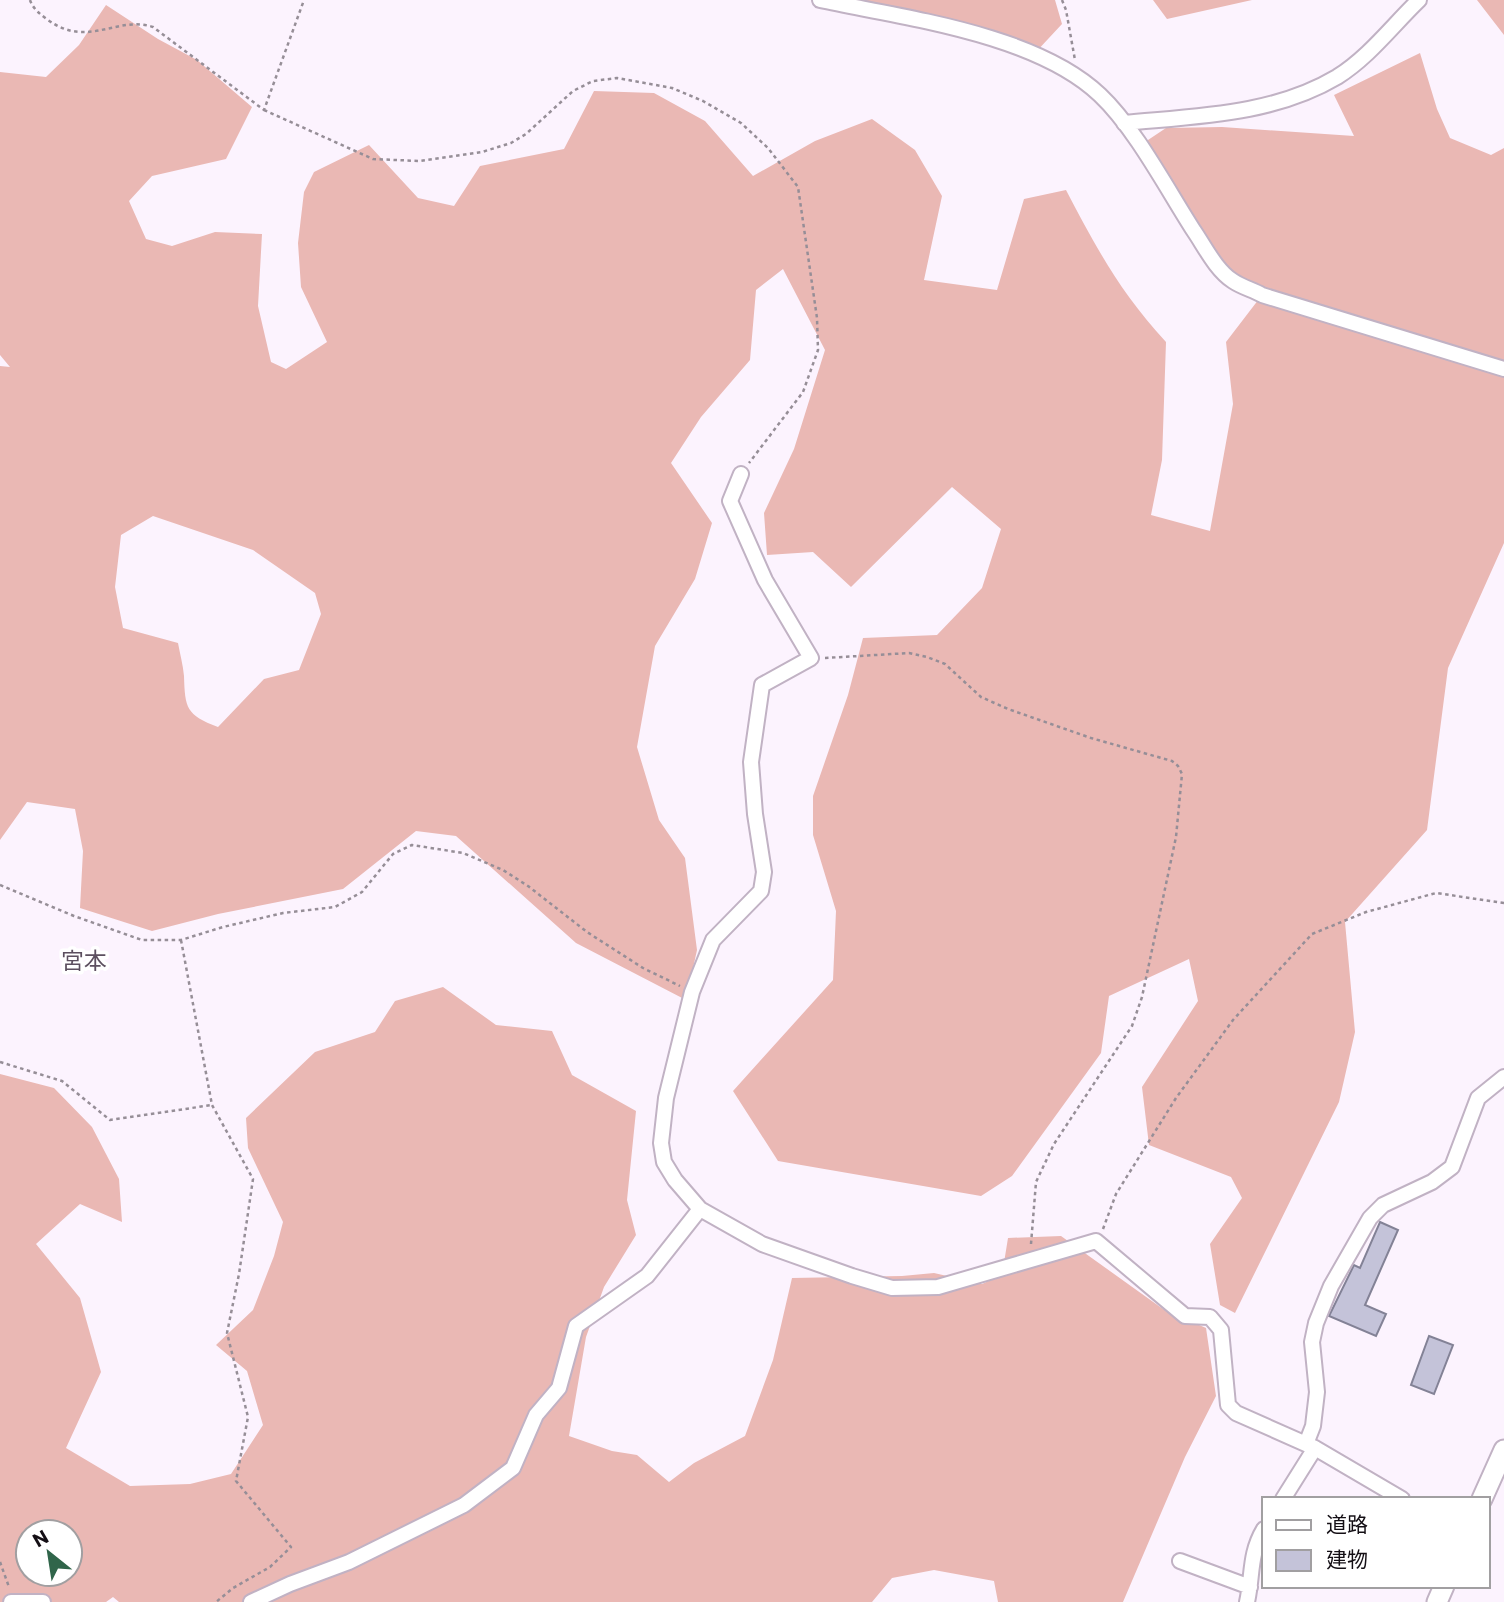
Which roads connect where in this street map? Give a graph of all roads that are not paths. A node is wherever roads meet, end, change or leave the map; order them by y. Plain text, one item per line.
1 (820, 0) edge
2 (1419, 0) edge
3 (1125, 123) junction
4 (1504, 369) edge
5 (741, 474) road end
6 (1504, 1077) edge
7 (700, 1209) junction
8 (1310, 1446) junction
9 (1504, 1450) edge
10 (1284, 1497) edge
11 (1399, 1497) edge
12 (1483, 1497) edge
13 (1262, 1533) edge
14 (1181, 1561) dead end
15 (1250, 1587) junction
16 (13, 1601) edge
17 (43, 1602) edge
18 (251, 1602) edge
19 (1247, 1602) edge

1 - 3 street
2 - 3 street
3 - 4 street
5 - 7 street
6 - 8 street
7 - 8 street
7 - 18 street
8 - 10 street
8 - 11 street
9 - 12 main road
13 - 15 street
14 - 15 street
15 - 19 street
16 - 17 street

